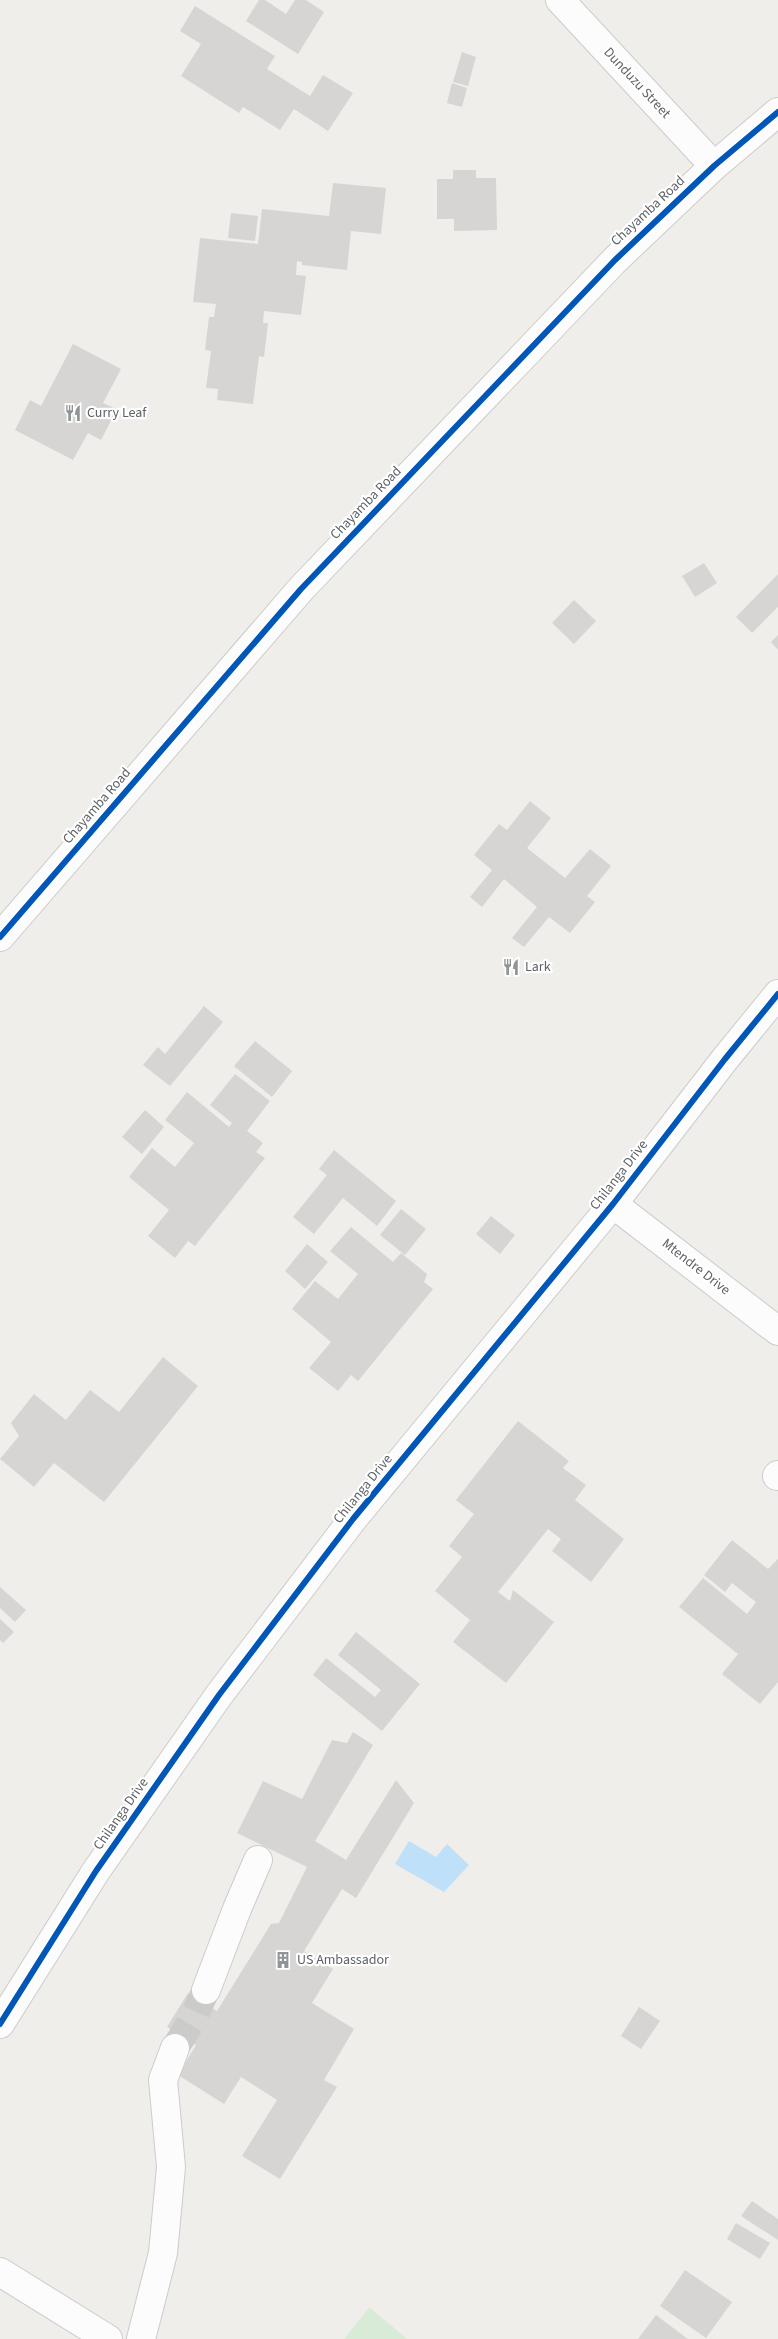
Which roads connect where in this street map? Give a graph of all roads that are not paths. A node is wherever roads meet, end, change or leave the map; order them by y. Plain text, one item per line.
1 (560, 0) edge
2 (778, 112) edge
3 (714, 166) junction
4 (0, 937) edge
5 (778, 994) edge
6 (613, 1204) junction
7 (778, 1331) edge
8 (258, 1860) dead end
9 (206, 1990) tunnel mouth
10 (0, 2024) edge
11 (175, 2048) tunnel mouth
12 (0, 2272) edge
13 (108, 2339) edge
14 (141, 2339) edge

1 - 3 street, Dunduzu Street
2 - 3 street, Chayamba Road
3 - 4 street, Chayamba Road
5 - 6 street, Chilanga Drive
6 - 7 street, Mtendre Drive
6 - 10 street, Chilanga Drive
8 - 9 street
11 - 14 street
12 - 13 street

